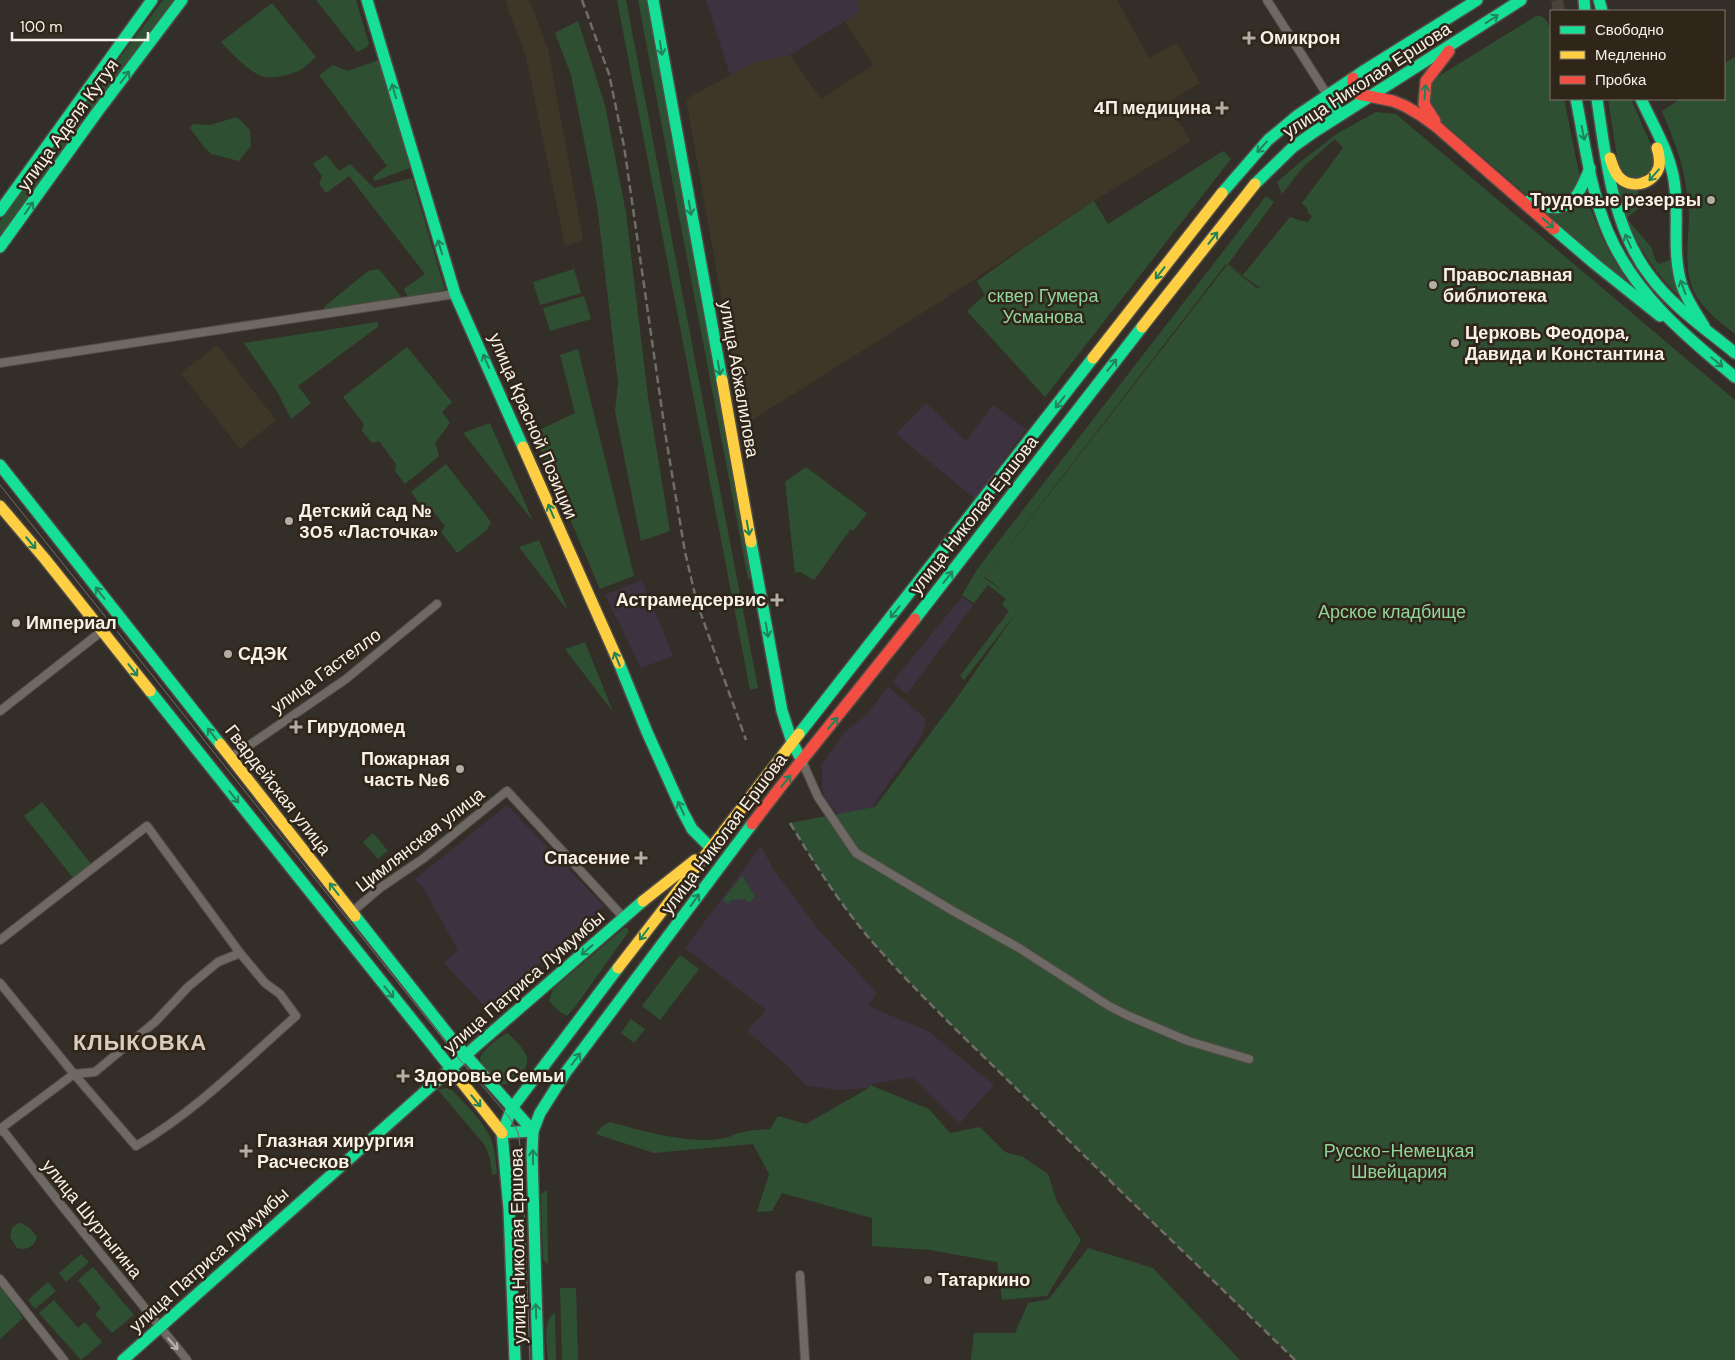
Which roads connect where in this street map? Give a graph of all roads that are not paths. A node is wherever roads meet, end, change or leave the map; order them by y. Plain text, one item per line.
1 (152, 0) edge
2 (182, 0) edge
3 (367, 0) edge
4 (653, 0) edge
5 (1267, 0) edge
6 (1477, 0) edge
7 (1521, 0) edge
8 (1463, 38) junction
9 (1353, 78) junction
10 (1328, 96) junction
11 (1368, 98) junction
12 (1576, 100) edge
13 (1597, 100) edge
14 (1635, 100) edge
15 (1641, 100) edge
16 (75, 108) junction
17 (1340, 115) junction
18 (92, 120) junction
19 (1602, 131) junction
20 (1590, 168) junction
21 (0, 211) edge
22 (0, 247) edge
23 (455, 294) junction
24 (1706, 330) junction
25 (1698, 346) junction
26 (1735, 353) edge
27 (0, 363) edge
28 (1735, 377) edge
29 (0, 465) edge
30 (0, 506) edge
31 (437, 604) dead end
32 (102, 631) junction
33 (0, 711) edge
34 (792, 742) junction
35 (229, 756) junction
36 (802, 761) junction
37 (707, 850) junction
38 (352, 912) junction
39 (624, 918) junction
40 (0, 940) edge
41 (240, 953) junction
42 (0, 982) edge
43 (465, 1056) junction
44 (1249, 1059) dead end
45 (450, 1070) junction
46 (74, 1074) junction
47 (512, 1108) junction
48 (0, 1130) edge
49 (533, 1131) junction
50 (502, 1133) junction
51 (800, 1275) dead end
52 (0, 1279) edge
53 (514, 1322) junction
54 (160, 1328) junction
55 (64, 1360) edge
56 (123, 1360) edge
57 (187, 1360) edge
58 (515, 1360) edge
59 (519, 1360) edge
60 (538, 1360) edge
61 (805, 1360) edge

1 - 16 main road, улица Аделя Кутуя
18 -> 2 main road, улица Аделя Кутуя
23 -> 3 main road, улица Красной Позиции
4 -> 34 main road, улица Абжалилова
5 - 10 street
6 - 9 main road, улица Николая Ершова
8 -> 7 main road, улица Николая Ершова
8 - 11 main road, улица Николая Ершова
20 -> 8 main road
9 - 10 main road, улица Николая Ершова
9 - 11 main road
10 - 17 main road
10 -> 34 main road, улица Николая Ершова
11 - 17 main road, улица Николая Ершова
11 -> 25 main road
12 -> 20 main road
13 - 19 main road
14 -> 19 main road
24 -> 15 main road
16 - 18 main road
16 - 21 main road, улица Аделя Кутуя
36 -> 17 main road, улица Николая Ершова
22 -> 18 main road, улица Аделя Кутуя
24 -> 19 main road
20 - 25 main road
23 - 27 street
37 -> 23 main road, улица Красной Позиции
24 - 26 main road
25 -> 28 main road
35 -> 29 main road, Гвардейская улица
30 -> 32 main road
31 - 35 street, улица Гастелло
32 - 33 street
32 -> 45 main road
34 - 36 main road, улица Абжалилова
34 - 37 main road, улица Николая Ершова
38 -> 35 main road, Гвардейская улица
36 - 44 street
49 -> 36 main road, улица Николая Ершова
37 - 39 main road, улица Патриса Лумумбы
37 -> 47 main road, улица Николая Ершова
38 - 39 street, Цимлянская улица
38 - 43 main road, Гвардейская улица
39 -> 43 main road, улица Патриса Лумумбы
40 - 41 street
41 - 46 street
41 - 46 street
42 - 46 street
43 - 45 main road, улица Патриса Лумумбы
43 - 47 main road, Гвардейская улица
45 -> 50 main road
45 - 54 main road, улица Патриса Лумумбы
46 - 48 street
47 - 49 main road, Гвардейская улица
47 - 50 main road, улица Николая Ершова
48 - 54 street, улица Шуртыгина
49 - 50 main road, улица Николая Ершова
60 -> 49 main road, улица Николая Ершова
50 - 53 main road, улица Николая Ершова
51 - 61 street
52 - 55 street
53 - 58 main road, улица Николая Ершова
53 - 59 main road
54 - 56 main road, улица Патриса Лумумбы
54 -> 57 street, улица Шуртыгина

